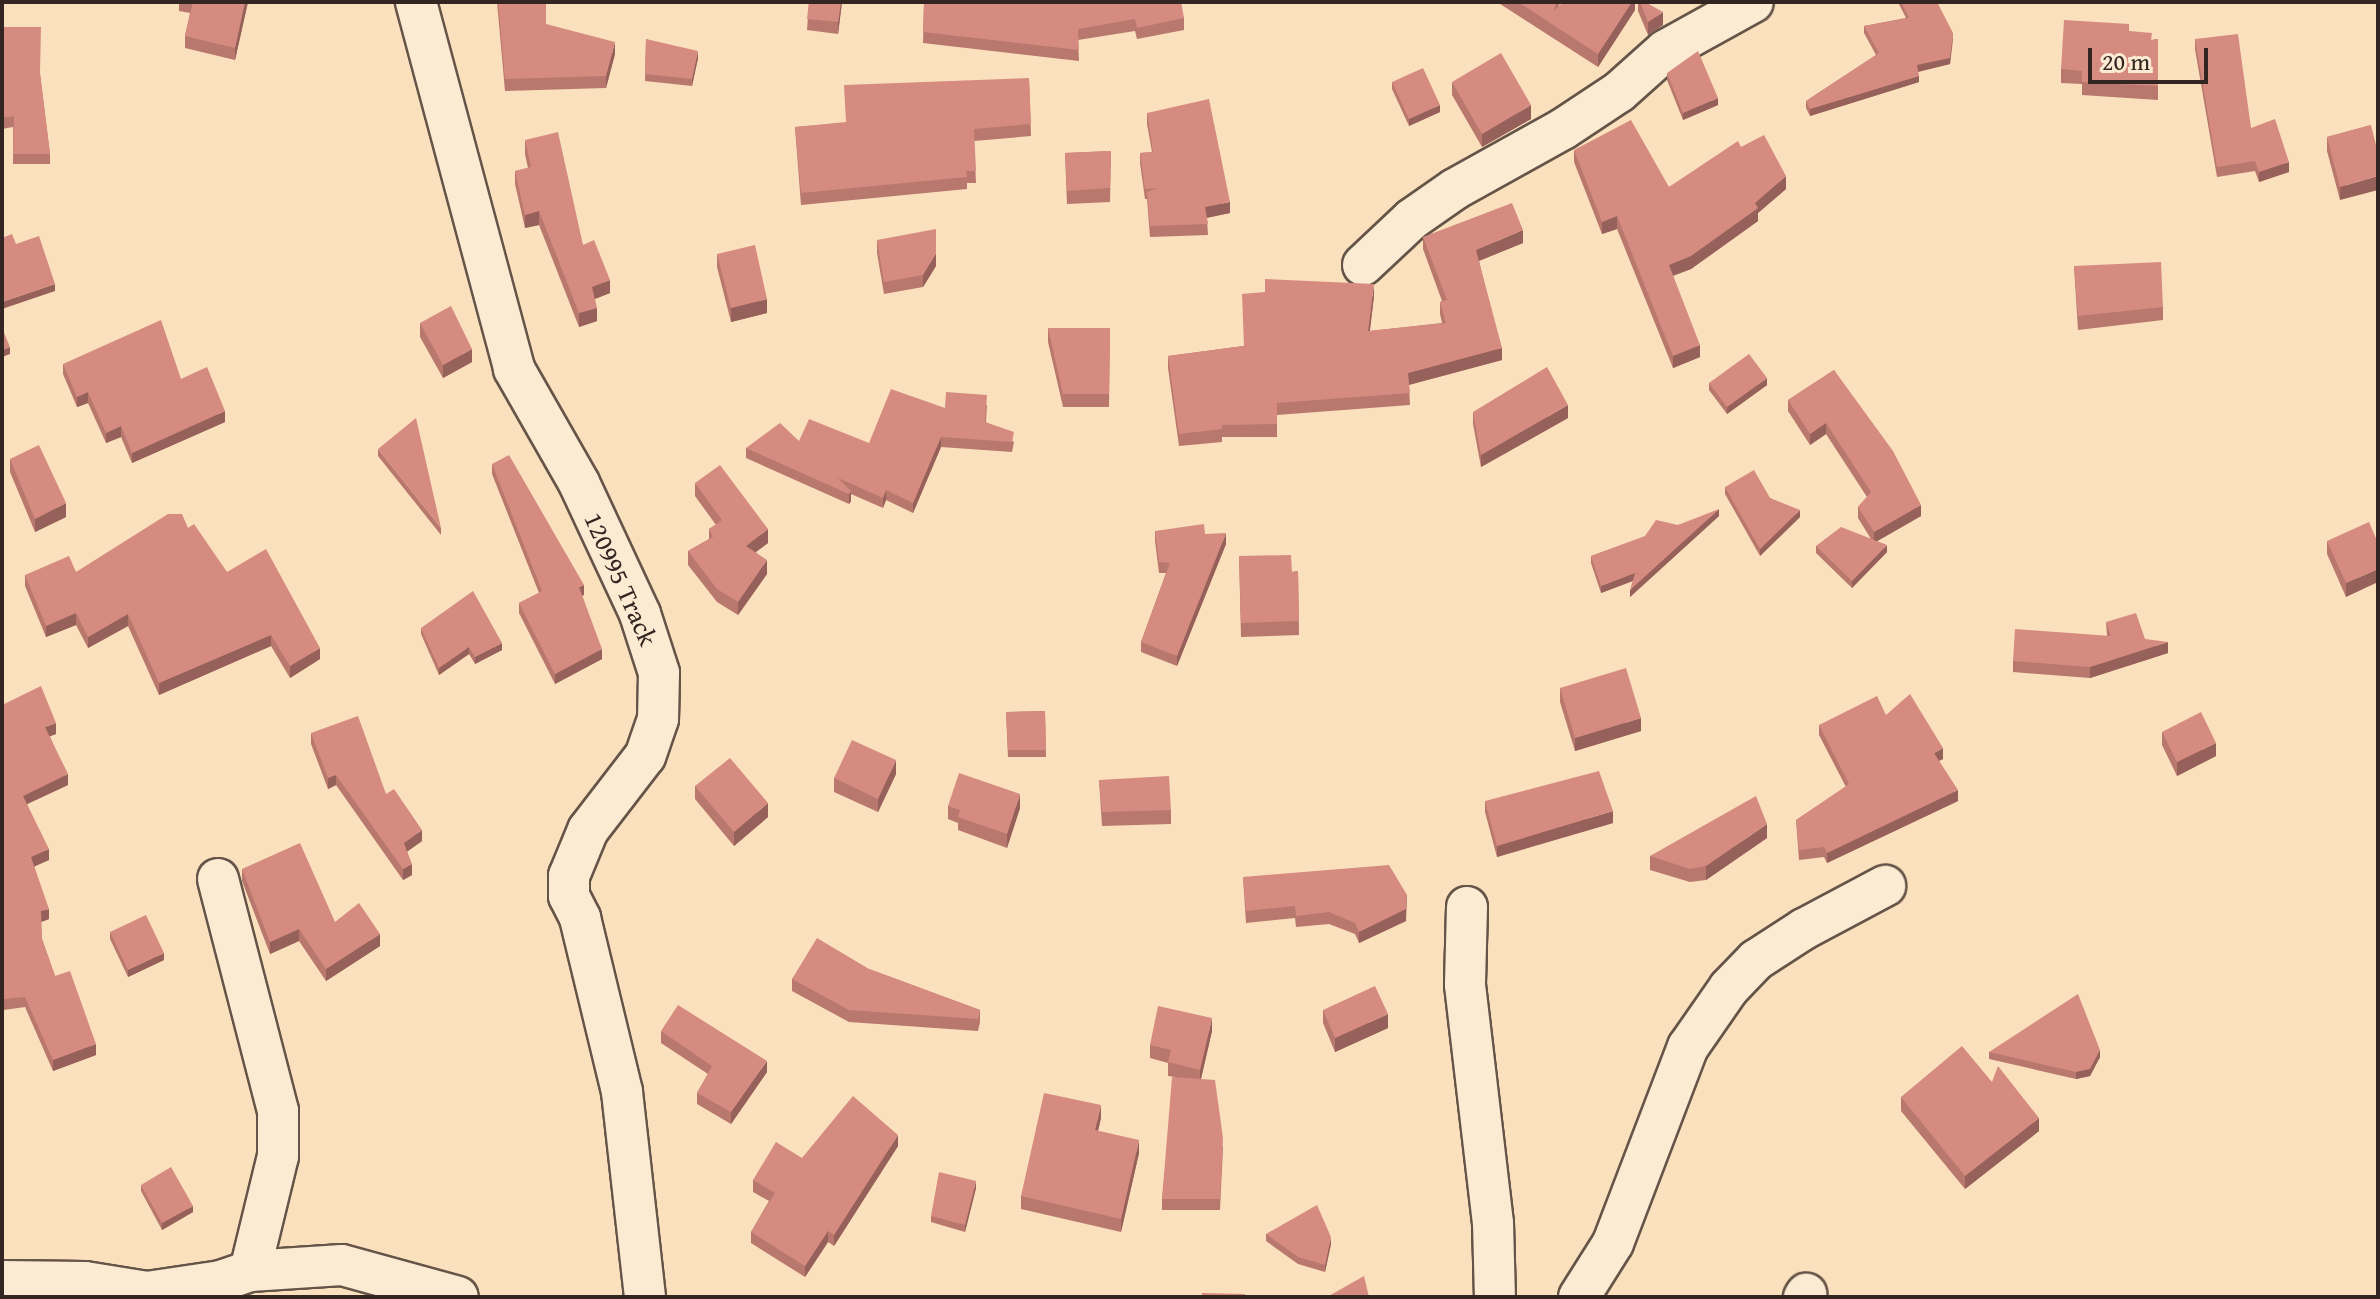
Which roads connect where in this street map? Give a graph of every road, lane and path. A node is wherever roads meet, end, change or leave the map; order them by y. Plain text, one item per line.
1 (416, 2) edge
2 (1753, 2) edge
3 (1363, 265) dead end
4 (218, 879) dead end
5 (1885, 886) dead end
6 (1467, 907) dead end
7 (2, 1281) edge
8 (233, 1283) edge
9 (458, 1297) edge
10 (645, 1297) edge
11 (1495, 1297) edge
12 (1579, 1297) edge

1 - 10 street, 120995 Track
2 - 3 street
4 - 8 street
5 - 12 street
6 - 11 street
7 - 8 street
8 - 9 street

